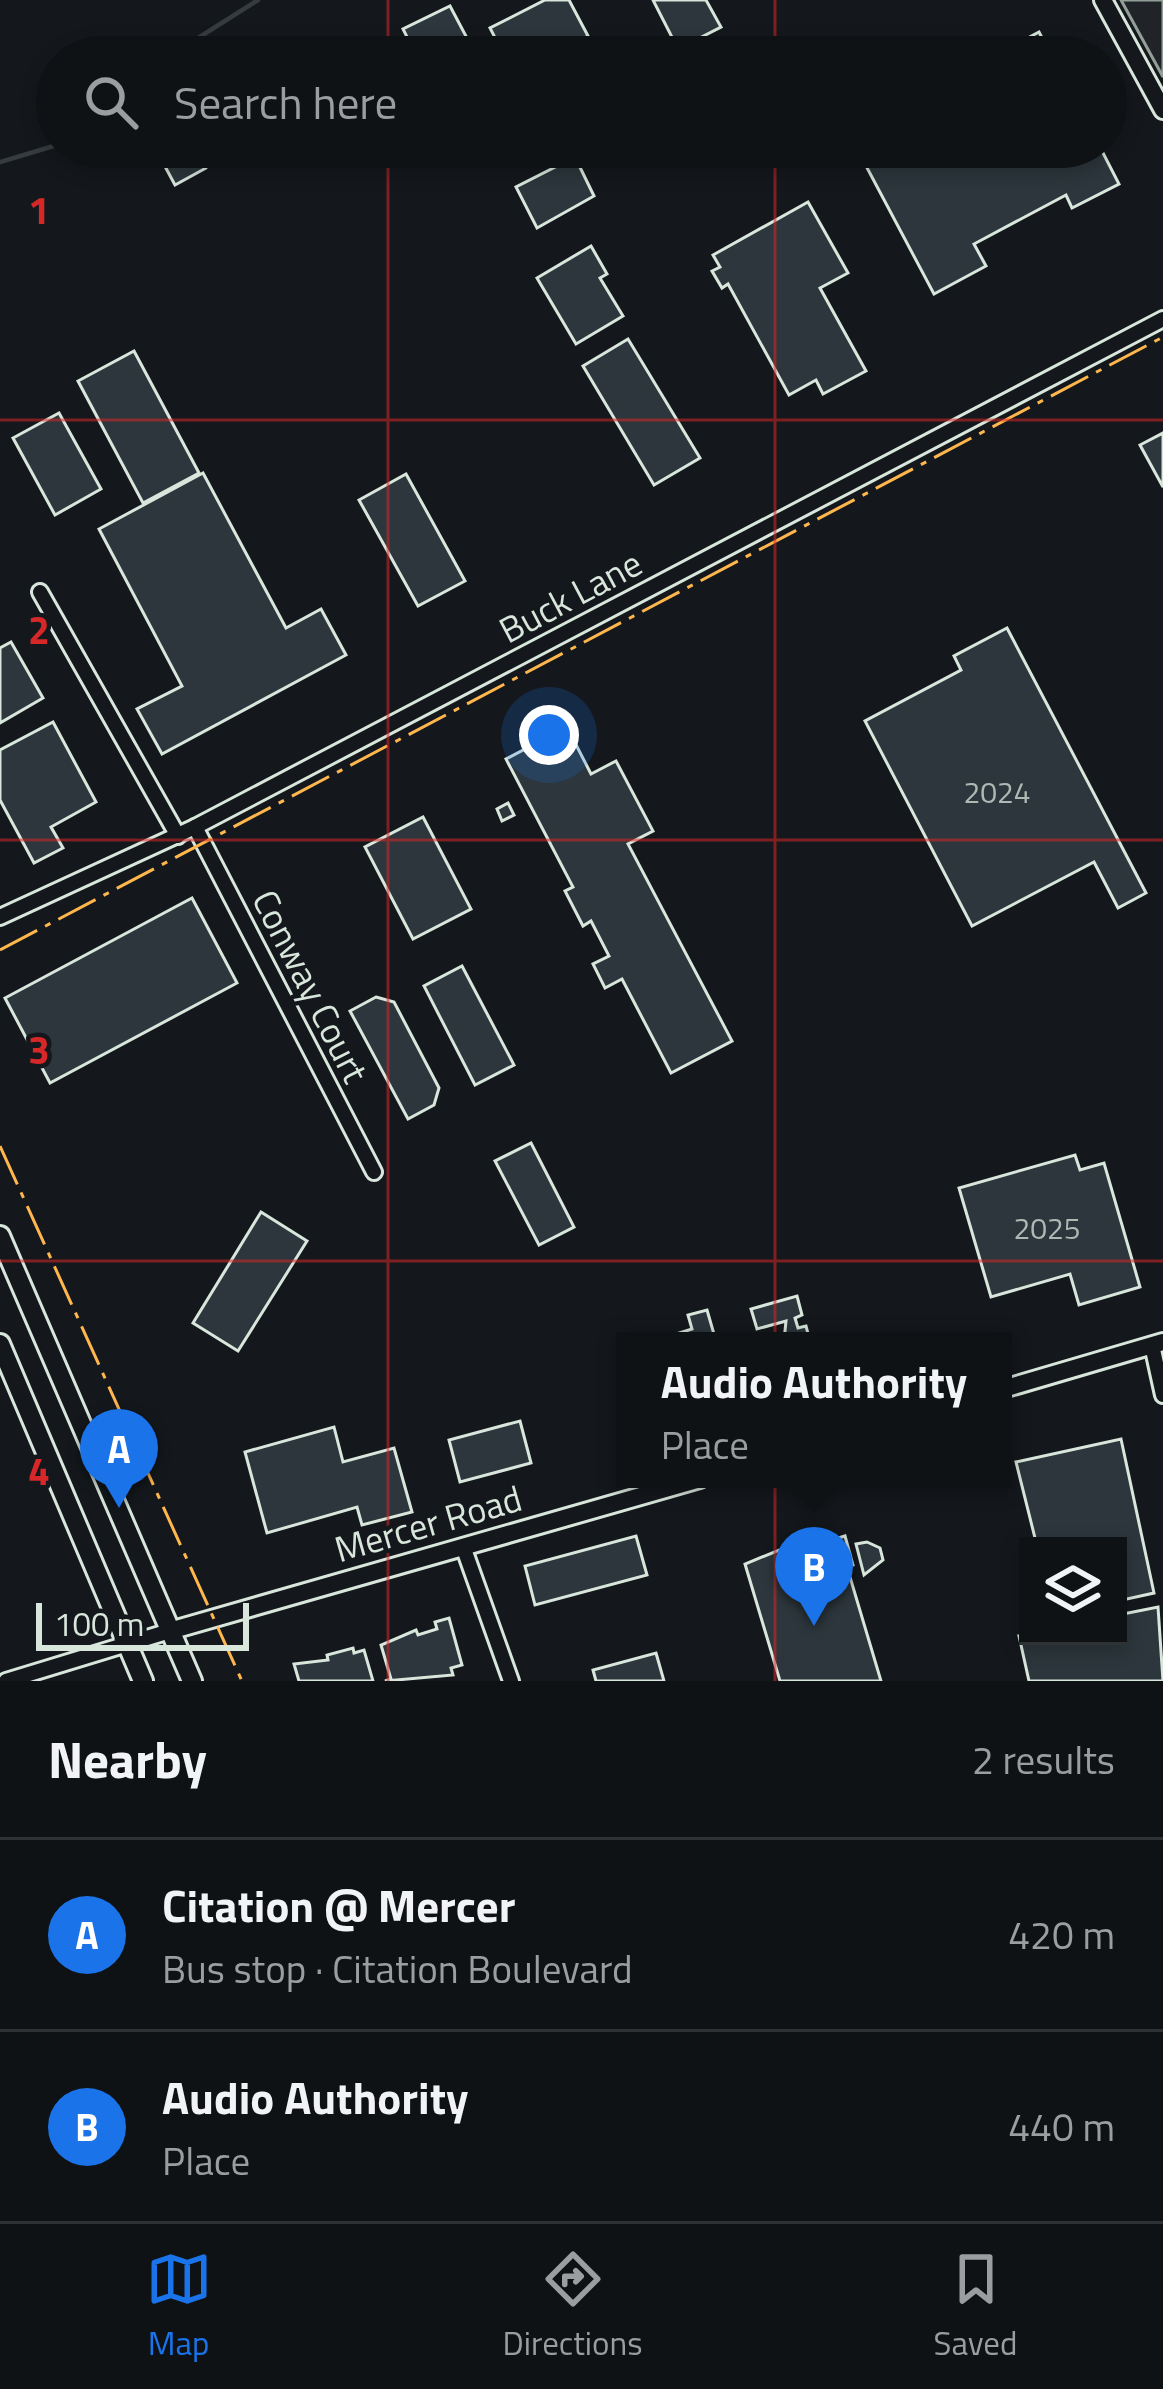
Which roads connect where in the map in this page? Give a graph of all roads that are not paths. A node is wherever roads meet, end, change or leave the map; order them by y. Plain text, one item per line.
1 (1103, 0) edge
2 (1123, 36) edge
3 (1127, 44) edge
4 (1163, 110) edge
5 (1163, 319) edge
6 (40, 592) dead end
7 (195, 827) junction
8 (178, 836) junction
9 (0, 917) edge
10 (374, 1172) dead end
11 (0, 1236) edge
12 (0, 1344) edge
13 (1158, 1344) edge
14 (1012, 1386) edge
15 (1163, 1395) edge
16 (670, 1488) edge
17 (464, 1549) junction
18 (173, 1630) junction
19 (128, 1643) junction
20 (6, 1681) edge
21 (143, 1681) edge
22 (192, 1681) edge
23 (511, 1681) edge

1 - 2 street
3 - 4 street
5 - 7 street, Buck Lane
6 - 8 street
7 - 8 street, Buck Lane
7 - 10 street, Conway Court
8 - 9 street, Buck Lane
11 - 18 main road
12 - 19 main road
13 - 14 street
13 - 15 street
16 - 17 street, Mercer Road
17 - 18 street, Mercer Road
17 - 23 street
18 - 19 street
18 - 22 main road
19 - 20 street
19 - 21 main road

